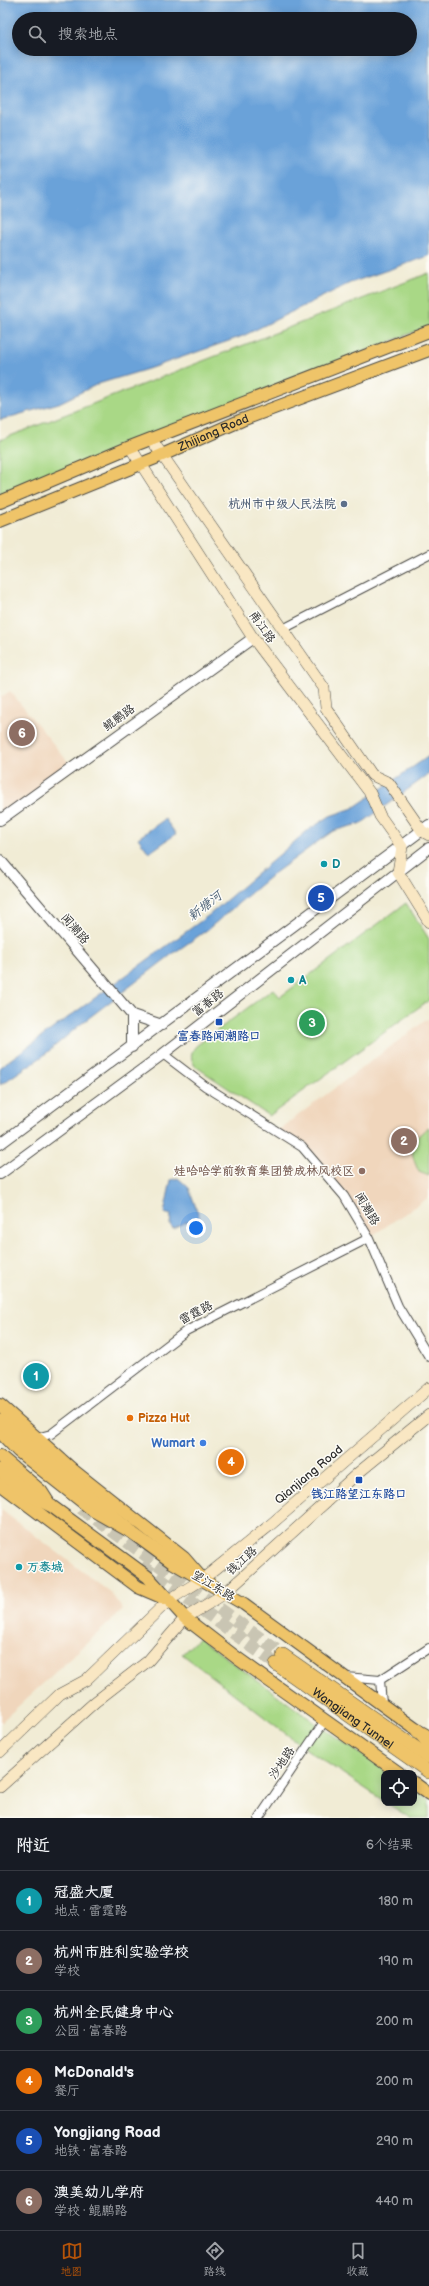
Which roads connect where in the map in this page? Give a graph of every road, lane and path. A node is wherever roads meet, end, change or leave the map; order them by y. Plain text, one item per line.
1 (429, 331) edge
2 (429, 350) edge
3 (151, 439) junction
4 (130, 447) junction
5 (162, 455) junction
6 (140, 464) junction
7 (0, 502) edge
8 (0, 521) edge
9 (429, 554) edge
10 (283, 629) junction
11 (253, 638) junction
12 (0, 820) edge
13 (427, 830) edge
14 (402, 847) junction
15 (429, 848) edge
16 (0, 860) edge
17 (398, 872) junction
18 (429, 922) edge
19 (132, 1015) junction
20 (162, 1025) junction
21 (132, 1047) junction
22 (163, 1054) junction
23 (0, 1144) edge
24 (0, 1174) edge
25 (369, 1238) junction
26 (429, 1357) edge
27 (429, 1388) edge
28 (0, 1405) edge
29 (429, 1415) edge
30 (0, 1420) edge
31 (0, 1432) edge
32 (51, 1434) junction
33 (36, 1438) junction
34 (50, 1450) junction
35 (0, 1456) edge
36 (0, 1470) edge
37 (0, 1484) edge
38 (50, 1505) junction
39 (131, 1532) junction
40 (203, 1579) junction
41 (224, 1594) junction
42 (169, 1600) junction
43 (185, 1618) junction
44 (429, 1648) edge
45 (344, 1677) junction
46 (380, 1680) junction
47 (382, 1704) junction
48 (324, 1722) junction
49 (417, 1730) junction
50 (429, 1736) edge
51 (429, 1743) edge
52 (0, 1752) edge
53 (429, 1757) edge
54 (395, 1770) edge
55 (429, 1772) edge
56 (417, 1785) edge
57 (0, 1787) edge
58 (429, 1794) edge
59 (259, 1818) edge

1 - 3 main road, Zhijiang Road
2 - 5 main road, Zhijiang Road
3 - 4 main road, Zhijiang Road
3 - 5 main road, 甬江路
4 - 6 main road, 甬江路
4 - 7 main road, Zhijiang Road
5 - 6 main road, Zhijiang Road
5 - 10 main road, 甬江路
6 - 8 main road, Zhijiang Road
6 - 11 main road, 甬江路
9 - 10 street
10 - 13 main road, 甬江路
11 - 12 street, 鲲鹏路
11 - 14 main road, 甬江路
13 - 14 street, 富春路
14 - 17 main road
14 - 20 street, 富春路
15 - 17 street, 富春路
16 - 19 street, 闻潮路
17 - 18 main road
17 - 22 street, 富春路
19 - 20 street, 闻潮路
19 - 21 street
20 - 21 street, 富春路
21 - 23 street, 富春路
22 - 24 street, 富春路
22 - 25 street, 闻潮路
25 - 26 street, 闻潮路
25 - 32 street, 雷霆路
27 - 40 main road, Qianjiang Road
28 - 33 main road
29 - 41 main road, 钱江路
30 - 39 highway
31 - 39 main road, 望江东路
32 - 33 street, 雷霆路
32 - 34 street
33 - 34 main road
34 - 40 main road
35 - 38 main road
36 - 38 highway
37 - 42 main road
38 - 42 main road
39 - 40 main road, 望江东路
40 - 41 main road, 望江东路
40 - 42 main road
41 - 43 main road, 钱江路
41 - 45 main road, 望江东路
42 - 43 main road
42 - 52 main road
43 - 48 main road
43 - 57 main road, 钱江路
44 - 46 street
45 - 46 street
45 - 47 main road, 望江东路
46 - 47 street
47 - 49 main road, 望江东路
48 - 54 main road
48 - 59 street, 沙地路
49 - 50 main road, 望江东路
49 - 51 highway
53 - 55 highway, Wangjiang Tunnel
56 - 58 main road

